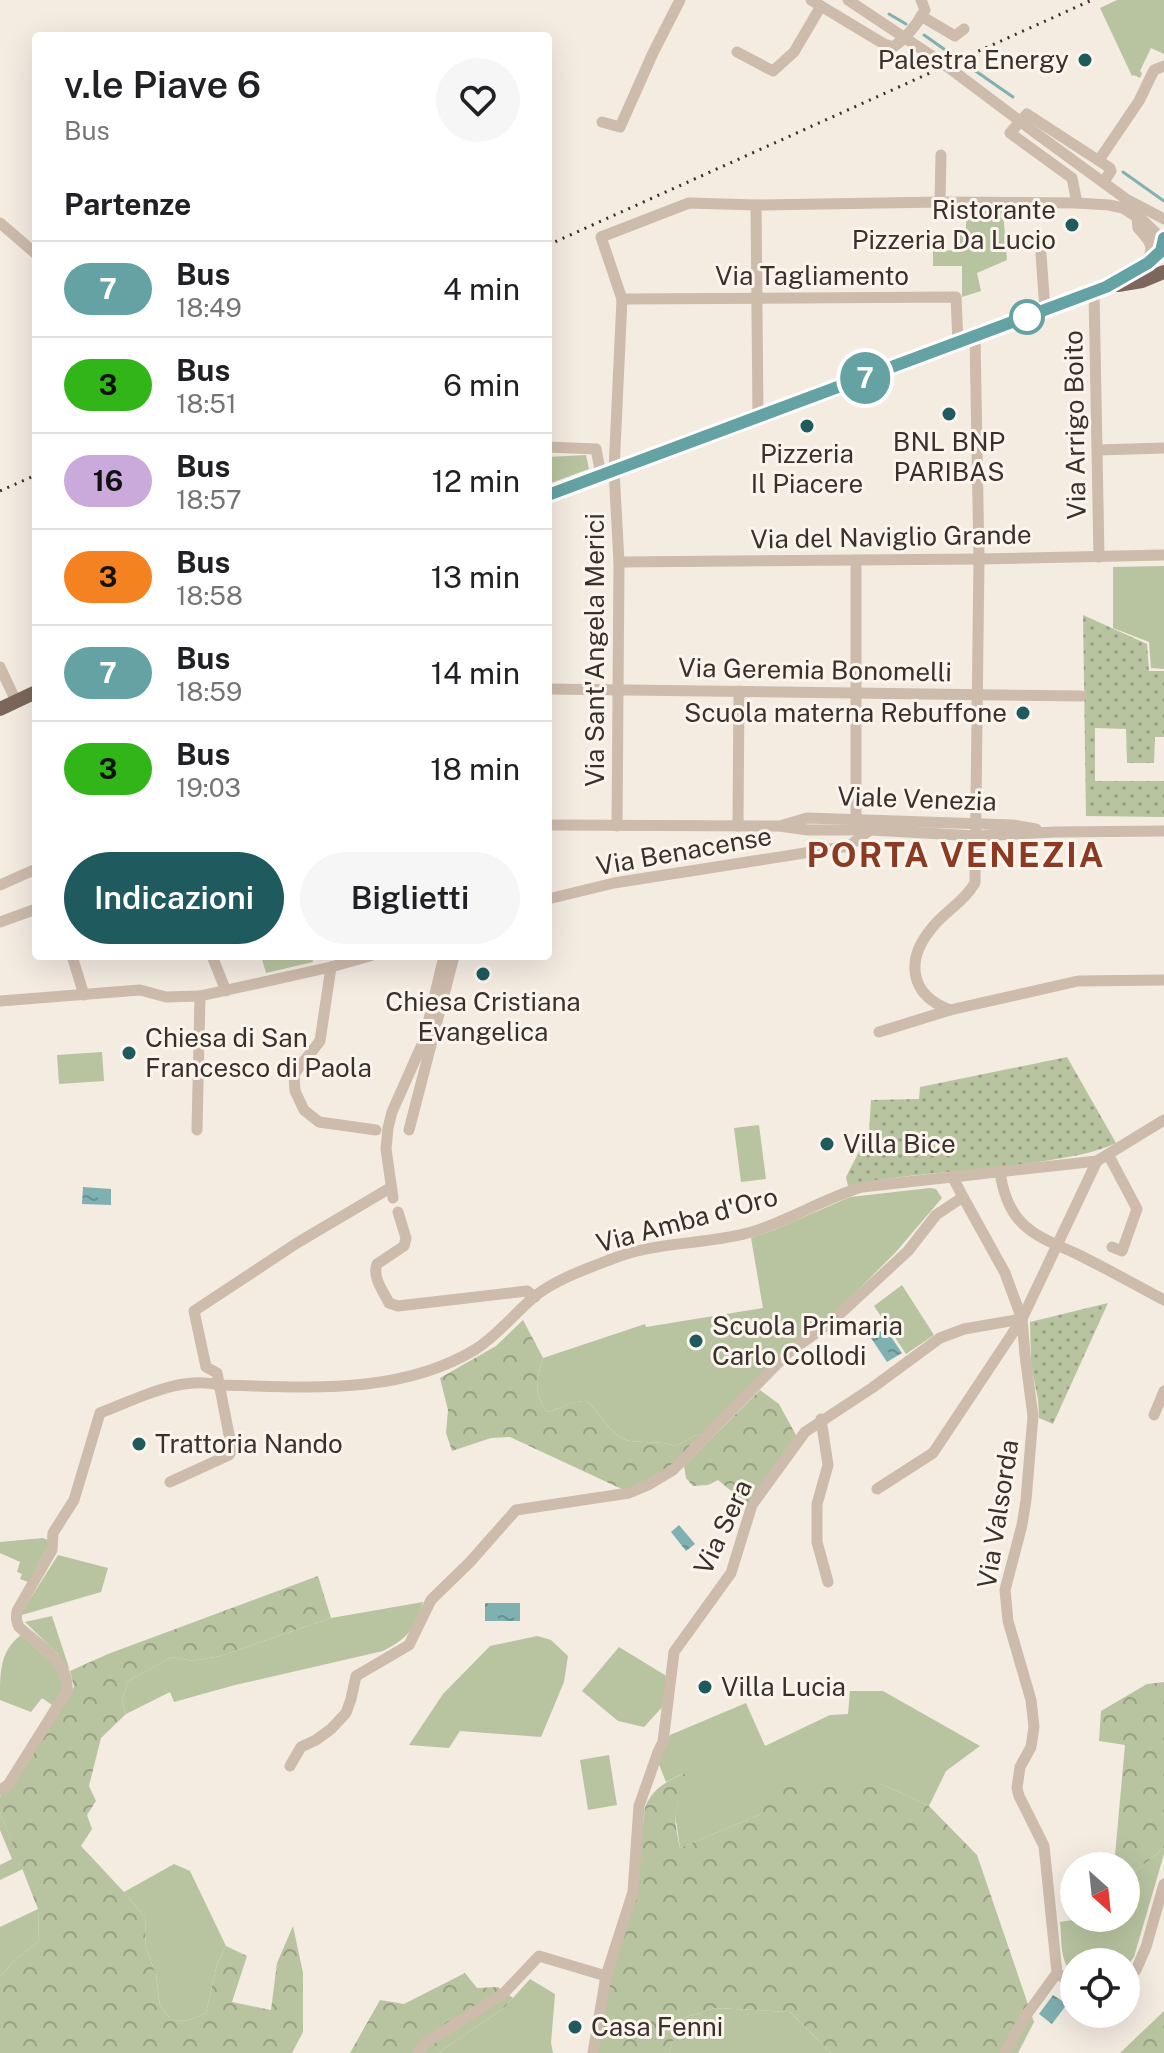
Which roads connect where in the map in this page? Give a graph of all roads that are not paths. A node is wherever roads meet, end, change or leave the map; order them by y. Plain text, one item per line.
1 (680, 0) edge
2 (848, 0) edge
3 (921, 0) edge
4 (816, 3) edge
5 (919, 19) junction
6 (964, 29) dead end
7 (737, 52) dead end
8 (1164, 66) edge
9 (602, 122) dead end
10 (941, 155) dead end
11 (1099, 160) junction
12 (1104, 181) junction
13 (1126, 199) junction
14 (940, 202) junction
15 (1077, 203) junction
16 (756, 205) junction
17 (1137, 217) junction
18 (1164, 219) edge
19 (0, 223) edge
20 (1163, 248) edge
21 (32, 251) edge
22 (1041, 254) dead end
23 (1140, 268) junction
24 (1164, 272) edge
25 (1100, 289) junction
26 (757, 298) junction
27 (622, 299) junction
28 (1045, 310) junction
29 (975, 337) junction
30 (958, 343) junction
31 (758, 417) junction
32 (552, 447) edge
33 (1164, 448) edge
34 (1098, 450) junction
35 (607, 473) junction
36 (552, 494) edge
37 (1164, 555) edge
38 (1099, 557) junction
39 (979, 559) junction
40 (856, 560) junction
41 (619, 562) junction
42 (0, 667) edge
43 (552, 689) edge
44 (618, 690) junction
45 (739, 691) junction
46 (855, 693) junction
47 (32, 694) edge
48 (977, 694) junction
49 (1081, 696) dead end
50 (16, 701) junction
51 (0, 709) edge
52 (856, 819) junction
53 (552, 825) edge
54 (617, 826) junction
55 (738, 826) junction
56 (779, 826) junction
57 (871, 830) junction
58 (977, 830) junction
59 (1164, 831) edge
60 (32, 871) edge
61 (0, 885) edge
62 (552, 898) edge
63 (32, 910) edge
64 (0, 922) edge
65 (73, 960) edge
66 (214, 960) edge
67 (356, 960) edge
68 (443, 960) edge
69 (453, 960) edge
70 (331, 967) junction
71 (1164, 980) edge
72 (226, 991) junction
73 (84, 995) junction
74 (200, 996) junction
75 (0, 1001) edge
76 (950, 1010) junction
77 (879, 1032) dead end
78 (1164, 1120) edge
79 (197, 1130) dead end
80 (376, 1130) dead end
81 (409, 1130) dead end
82 (1103, 1158) junction
83 (1000, 1171) junction
84 (952, 1176) junction
85 (963, 1197) junction
86 (398, 1212) dead end
87 (1058, 1245) junction
88 (1112, 1247) dead end
89 (535, 1297) junction
90 (1164, 1300) edge
91 (1022, 1319) junction
92 (220, 1385) junction
93 (1164, 1391) edge
94 (1154, 1415) dead end
95 (821, 1419) junction
96 (170, 1482) dead end
97 (877, 1489) dead end
98 (828, 1582) dead end
99 (290, 1766) dead end
100 (0, 1790) edge
101 (1164, 1884) edge
102 (1140, 1961) edge
103 (1057, 1973) junction
104 (1060, 1975) edge
105 (606, 1976) junction
106 (418, 2053) edge
107 (593, 2053) edge
108 (1005, 2053) edge

1 - 9 street
2 - 12 street, bridge
3 - 5 street
4 - 5 street
4 - 7 street
5 - 6 street
8 - 11 street
10 - 14 street
11 - 12 street
11 - 15 street
12 - 13 street
13 - 17 street
13 - 18 street
14 - 15 street
14 - 16 street
15 - 17 street
16 - 26 street
16 - 27 street, Via Sant'Angela Merici
17 - 20 street
17 - 23 street
19 - 21 street
20 - 23 main road
22 - 28 street
23 - 25 main road
24 - 25 main road
25 - 28 main road
25 - 34 street, Via Arrigo Boito
26 - 27 street, Via Tagliamento
26 - 30 street, Via Tagliamento
26 - 31 street
27 - 35 street, Via Sant'Angela Merici
28 - 29 main road
29 - 30 main road
29 - 39 street
30 - 31 main road
31 - 35 main road
32 - 35 street
33 - 34 street
34 - 38 street, Via Arrigo Boito
35 - 36 main road
35 - 41 street, Via Sant'Angela Merici
37 - 38 street, Via del Naviglio Grande
38 - 39 street, Via del Naviglio Grande
39 - 40 street, Via del Naviglio Grande
39 - 48 street
40 - 41 street, Via del Naviglio Grande
40 - 46 street
41 - 44 street, Via Sant'Angela Merici
42 - 50 street
43 - 44 street, Via Geremia Bonomelli
44 - 45 street, Via Geremia Bonomelli
44 - 54 street, Via Sant'Angela Merici
45 - 46 street, Via Geremia Bonomelli
45 - 55 street
46 - 48 street, Via Geremia Bonomelli
46 - 52 street
47 - 50 main road
48 - 49 street, Via Geremia Bonomelli
48 - 58 street
50 - 51 main road
52 - 56 street, Viale Venezia
52 - 58 street, Viale Venezia
53 - 54 street, Viale Venezia
54 - 55 street, Viale Venezia
55 - 56 street, Viale Venezia
56 - 57 street, Viale Venezia
57 - 58 street, Viale Venezia
57 - 62 street, Via Benacense
58 - 59 street, Viale Venezia
58 - 76 street
60 - 61 street
63 - 64 street
65 - 73 street
66 - 72 street
67 - 70 street
68 - 92 street
69 - 81 street
70 - 72 street
70 - 80 street
71 - 76 street
72 - 74 street
73 - 74 street
73 - 75 street
74 - 79 street
76 - 77 street
78 - 82 street, Via Amba d'Oro
82 - 83 street, Via Amba d'Oro
82 - 87 street
82 - 88 street
83 - 84 street, Via Amba d'Oro
83 - 87 street
84 - 85 street, Via Valsorda
84 - 89 street, Via Amba d'Oro
85 - 91 street, Via Valsorda
85 - 99 street
86 - 89 street
87 - 90 street
87 - 91 street
89 - 92 street, Via Amba d'Oro
91 - 95 street, Via Sera
91 - 97 street
91 - 103 street, Via Valsorda
92 - 96 street
92 - 100 street, Via Amba d'Oro
93 - 94 street
95 - 98 street
95 - 105 street, Via Sera
101 - 102 street
103 - 104 street
103 - 108 street
105 - 106 street
105 - 107 street, Via Sera

